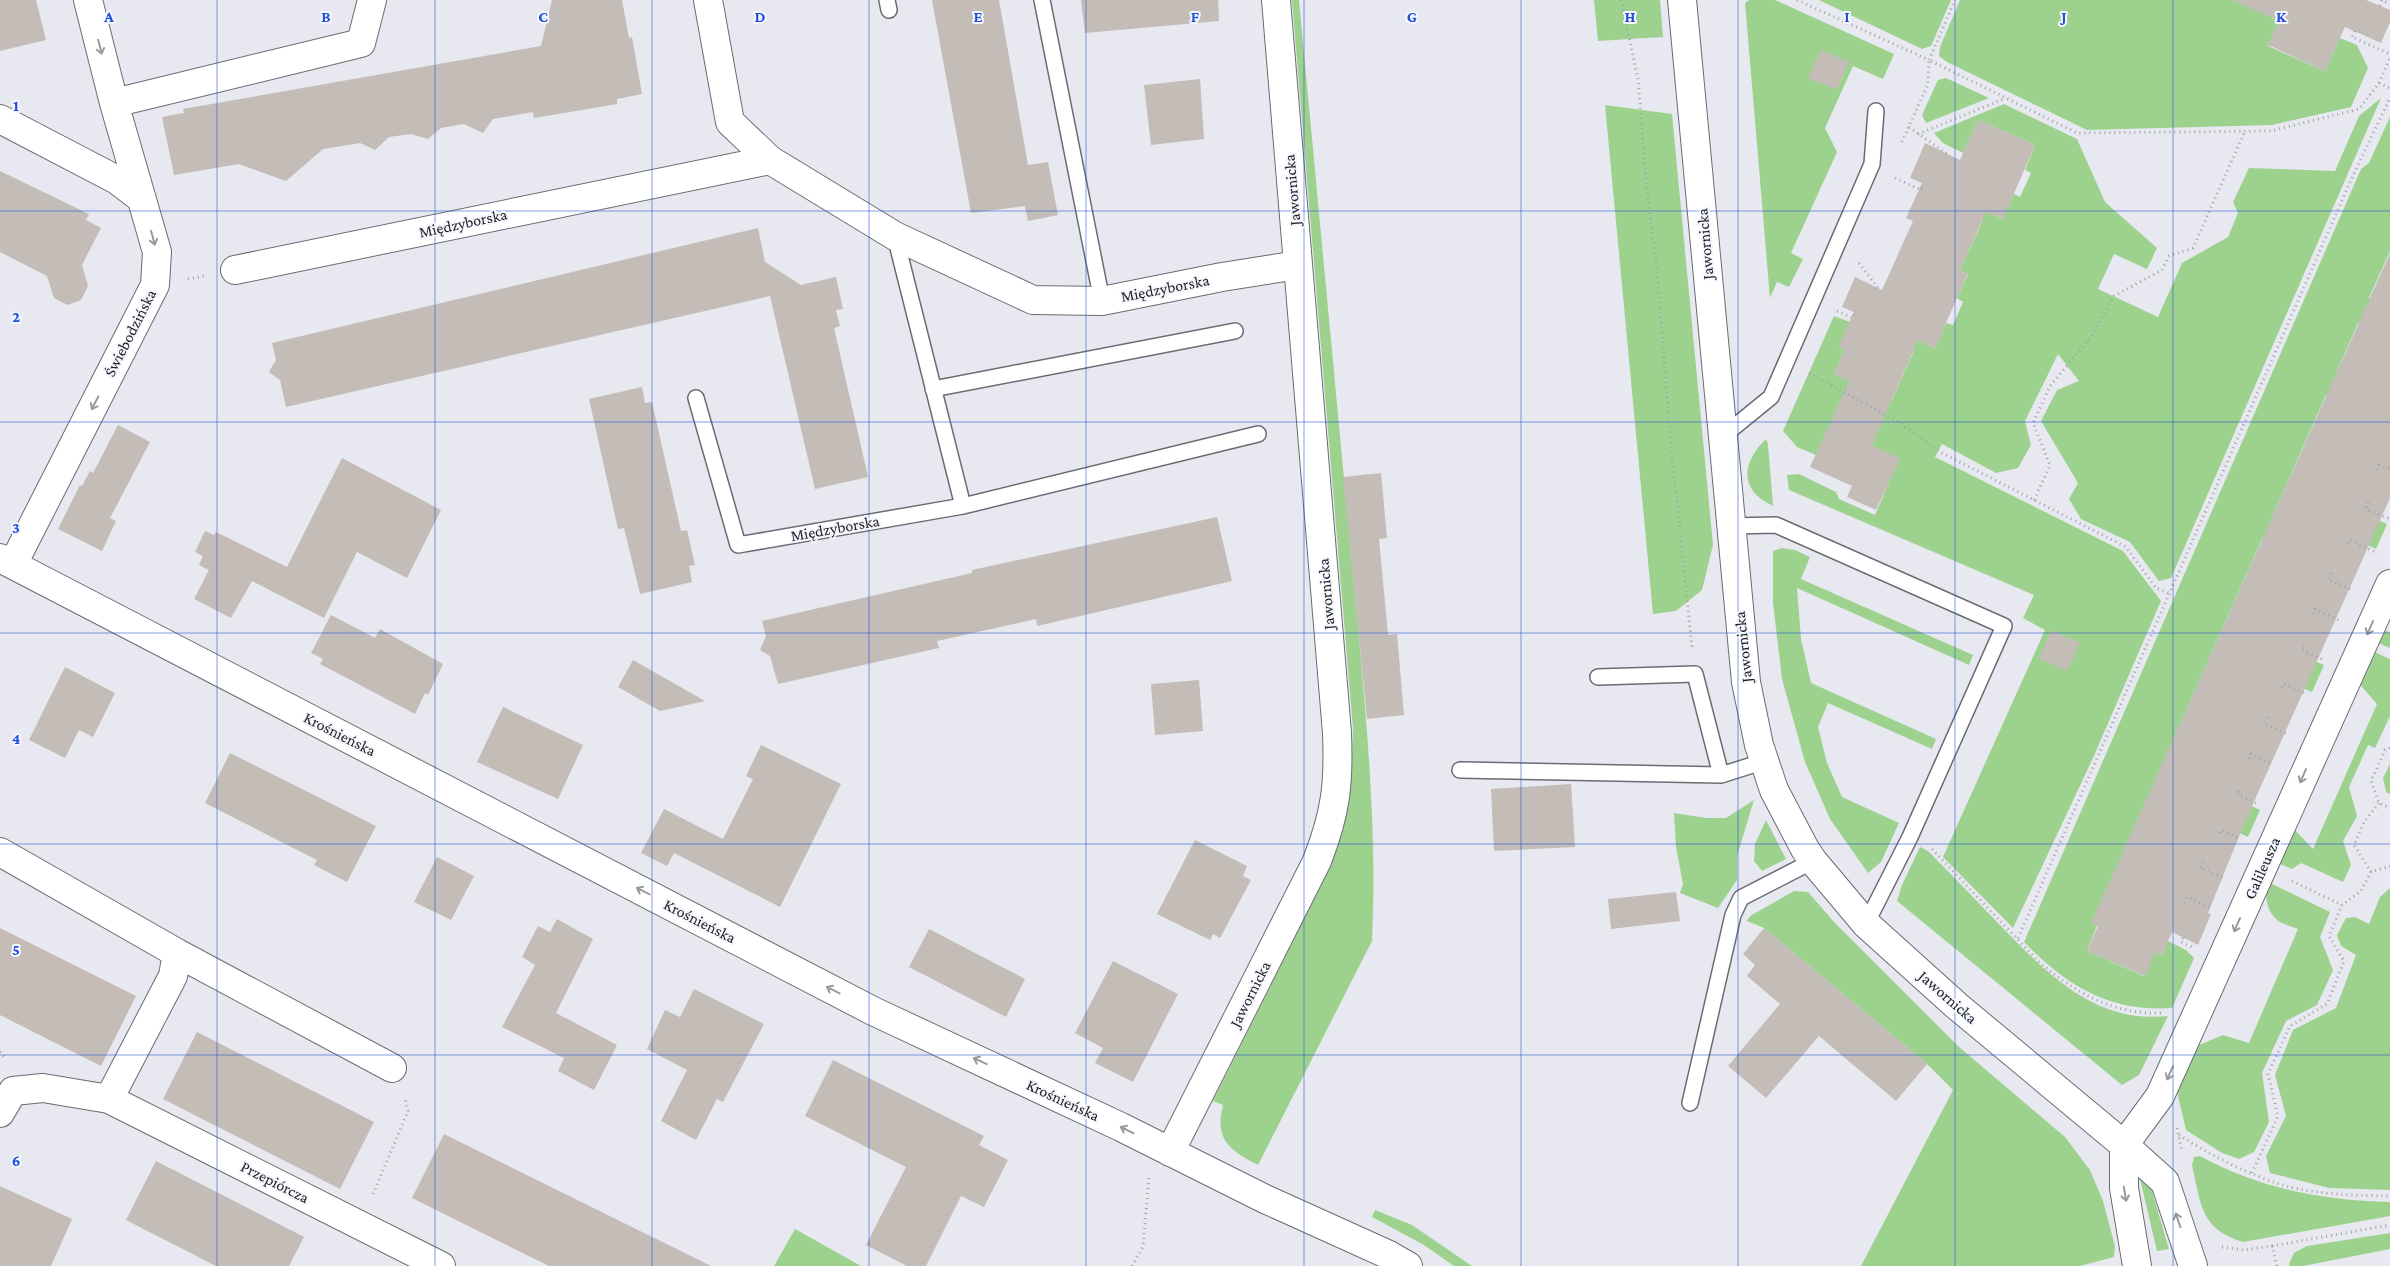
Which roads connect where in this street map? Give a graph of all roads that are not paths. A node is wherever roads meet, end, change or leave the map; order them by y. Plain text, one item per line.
1 (88, 0) edge
2 (372, 0) edge
3 (708, 0) edge
4 (1042, 0) edge
5 (1276, 0) edge
6 (1682, 0) edge
7 (114, 103) junction
8 (1876, 111) dead end
9 (0, 119) edge
10 (770, 160) junction
11 (142, 199) junction
12 (895, 236) junction
13 (1298, 265) junction
14 (235, 270) road end
15 (1102, 301) junction
16 (1235, 331) dead end
17 (934, 388) junction
18 (696, 398) dead end
19 (1258, 434) dead end
20 (1723, 436) junction
21 (963, 506) junction
22 (1731, 526) junction
23 (6, 561) edge
24 (2390, 584) edge
25 (1598, 677) dead end
26 (1765, 761) junction
27 (1460, 770) dead end
28 (1721, 775) junction
29 (0, 852) edge
30 (1813, 861) junction
31 (1866, 924) junction
32 (177, 954) junction
33 (392, 1068) dead end
34 (109, 1099) junction
35 (1690, 1103) dead end
36 (0, 1113) edge
37 (2124, 1145) junction
38 (1160, 1160) junction
39 (2191, 1260) edge
40 (441, 1266) edge
41 (1408, 1266) edge
42 (2137, 1266) edge

1 -> 7 street, Świebodzińska
2 - 7 street
3 - 10 street, Międzyborska
4 - 15 lane
5 - 13 street, Jawornicka
6 - 20 street, Jawornicka
7 - 11 street, Świebodzińska
8 - 20 lane
9 - 11 street
10 - 12 street, Międzyborska
10 - 14 street, Międzyborska
11 -> 23 street, Świebodzińska
12 - 15 street, Międzyborska
12 - 17 lane
13 - 15 street, Międzyborska
13 - 38 street, Jawornicka
16 - 17 lane
17 - 21 lane
18 - 21 lane, Międzyborska
19 - 21 lane
20 - 22 street, Jawornicka
22 - 26 street, Jawornicka
22 - 31 lane
38 -> 23 street, Krośnieńska
24 -> 37 street, Galileusza
25 - 28 lane
26 - 28 lane
26 - 30 street, Jawornicka
27 - 28 lane
29 - 32 street
30 - 31 street, Jawornicka
30 - 35 lane
31 - 37 street, Jawornicka
32 - 33 street
32 - 34 street
34 - 36 street, Przepiórcza
34 - 40 street, Przepiórcza
39 -> 37 street, Jawornicka
37 -> 42 street
38 - 41 street, Krośnieńska

